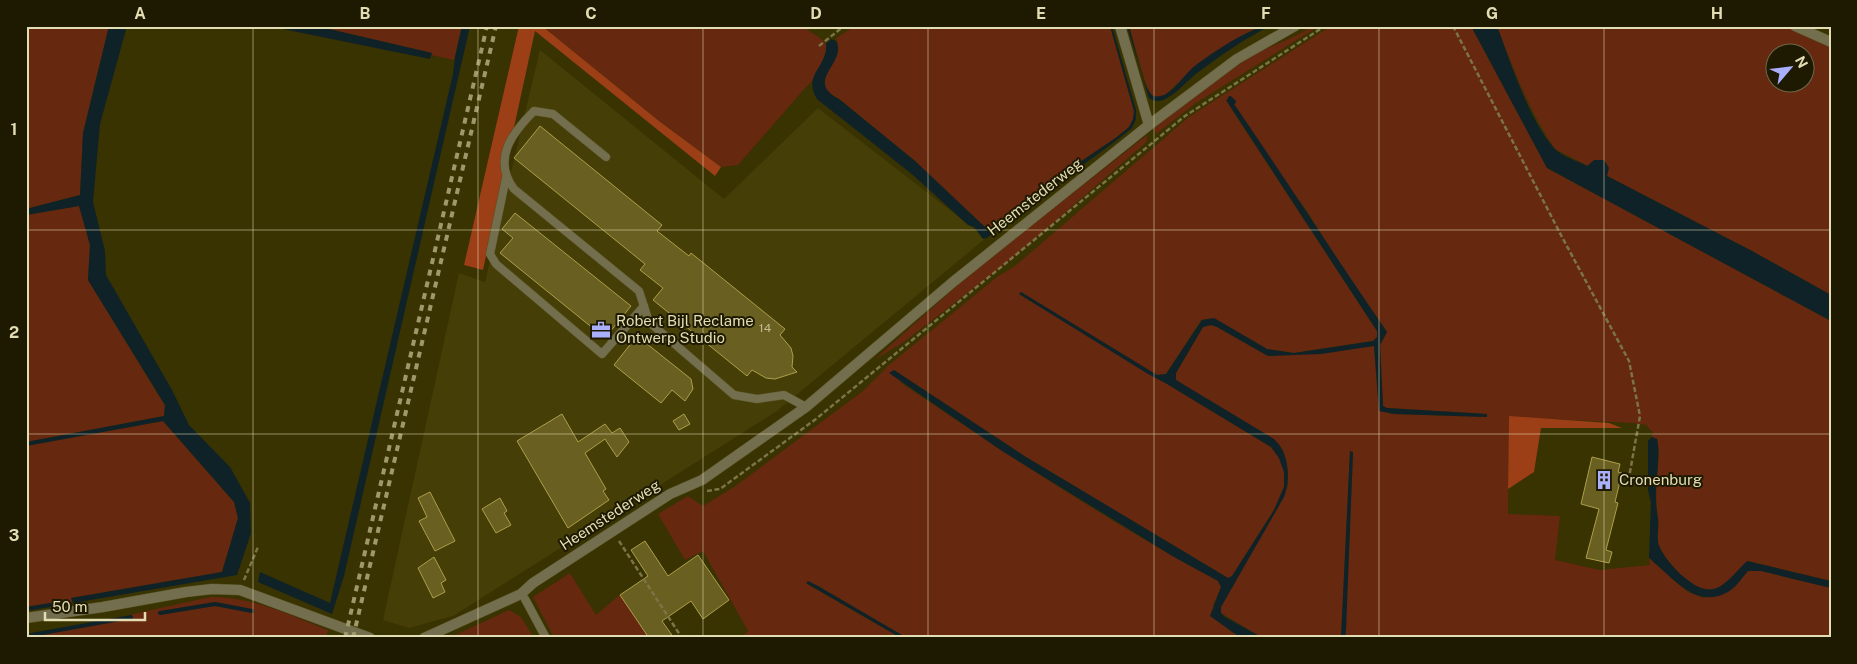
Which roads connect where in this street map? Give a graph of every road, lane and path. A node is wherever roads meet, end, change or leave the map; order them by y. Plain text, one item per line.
1 (844, 26) edge
2 (1120, 26) edge
3 (1295, 26) edge
4 (1453, 26) edge
5 (1795, 26) edge
6 (1831, 42) edge
7 (819, 46) dead end
8 (1149, 125) junction
9 (606, 157) dead end
10 (506, 178) junction
11 (644, 306) junction
12 (806, 407) junction
13 (1628, 483) dead end
14 (614, 534) junction
15 (258, 547) dead end
16 (240, 590) junction
17 (523, 597) junction
18 (26, 618) edge
19 (370, 638) edge
20 (424, 638) edge
21 (546, 638) edge
22 (682, 638) edge

1 - 7 path
2 - 8 street
3 - 8 street, Heemstederweg
4 - 13 path
5 - 6 street
8 - 12 street, Heemstederweg
9 - 10 lane
10 - 11 lane
10 - 11 lane
11 - 12 lane
12 - 14 street, Heemstederweg
14 - 17 street, Heemstederweg
14 - 22 path
15 - 16 path
16 - 18 street
16 - 19 street
17 - 20 street, Heemstederweg
17 - 21 lane

